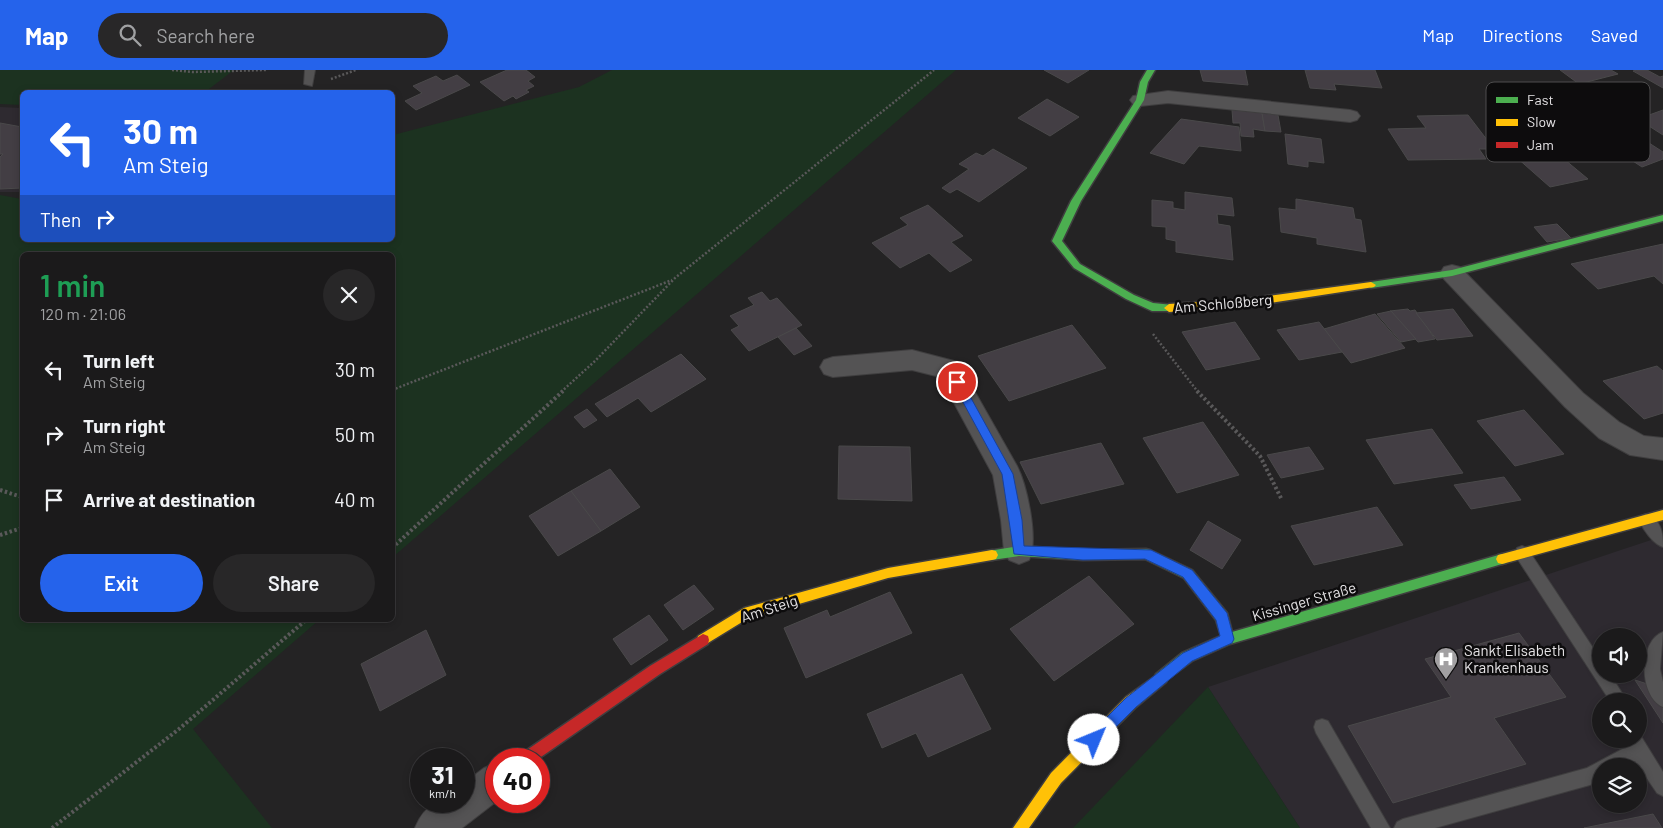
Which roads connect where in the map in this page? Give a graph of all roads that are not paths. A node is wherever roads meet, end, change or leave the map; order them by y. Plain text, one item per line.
1 (310, 70) edge
2 (1151, 70) edge
3 (308, 84) dead end
4 (1140, 100) junction
5 (1350, 116) dead end
6 (1663, 218) edge
7 (1452, 273) junction
8 (834, 367) dead end
9 (1663, 449) edge
10 (1663, 515) edge
11 (1646, 520) junction
12 (1663, 541) edge
13 (1019, 551) junction
14 (1522, 553) junction
15 (1228, 639) junction
16 (1663, 639) edge
17 (1613, 693) edge
18 (1663, 699) edge
19 (1322, 727) dead end
20 (542, 748) edge
21 (1632, 748) edge
22 (1638, 748) edge
23 (1619, 758) edge
24 (1592, 775) edge
25 (1663, 787) edge
26 (485, 788) edge
27 (1442, 823) edge
28 (433, 828) edge
29 (1020, 828) edge
30 (1381, 828) edge
31 (1403, 828) edge

1 - 3 lane
2 - 4 street, Am Schloßberg
4 - 5 street
4 - 7 street, Am Schloßberg
6 - 7 street, Am Schloßberg
7 - 9 street
8 - 13 street
10 - 11 street, Kissinger Straße
11 - 12 lane
11 - 14 street, Kissinger Straße
13 - 15 street, Am Steig
13 - 20 street, Am Steig
14 - 15 street, Kissinger Straße
14 - 17 lane
15 - 29 street, Kissinger Straße
16 - 18 lane
19 - 30 lane
21 - 23 lane
22 - 25 lane
24 - 27 lane
26 - 28 street
27 - 31 lane

